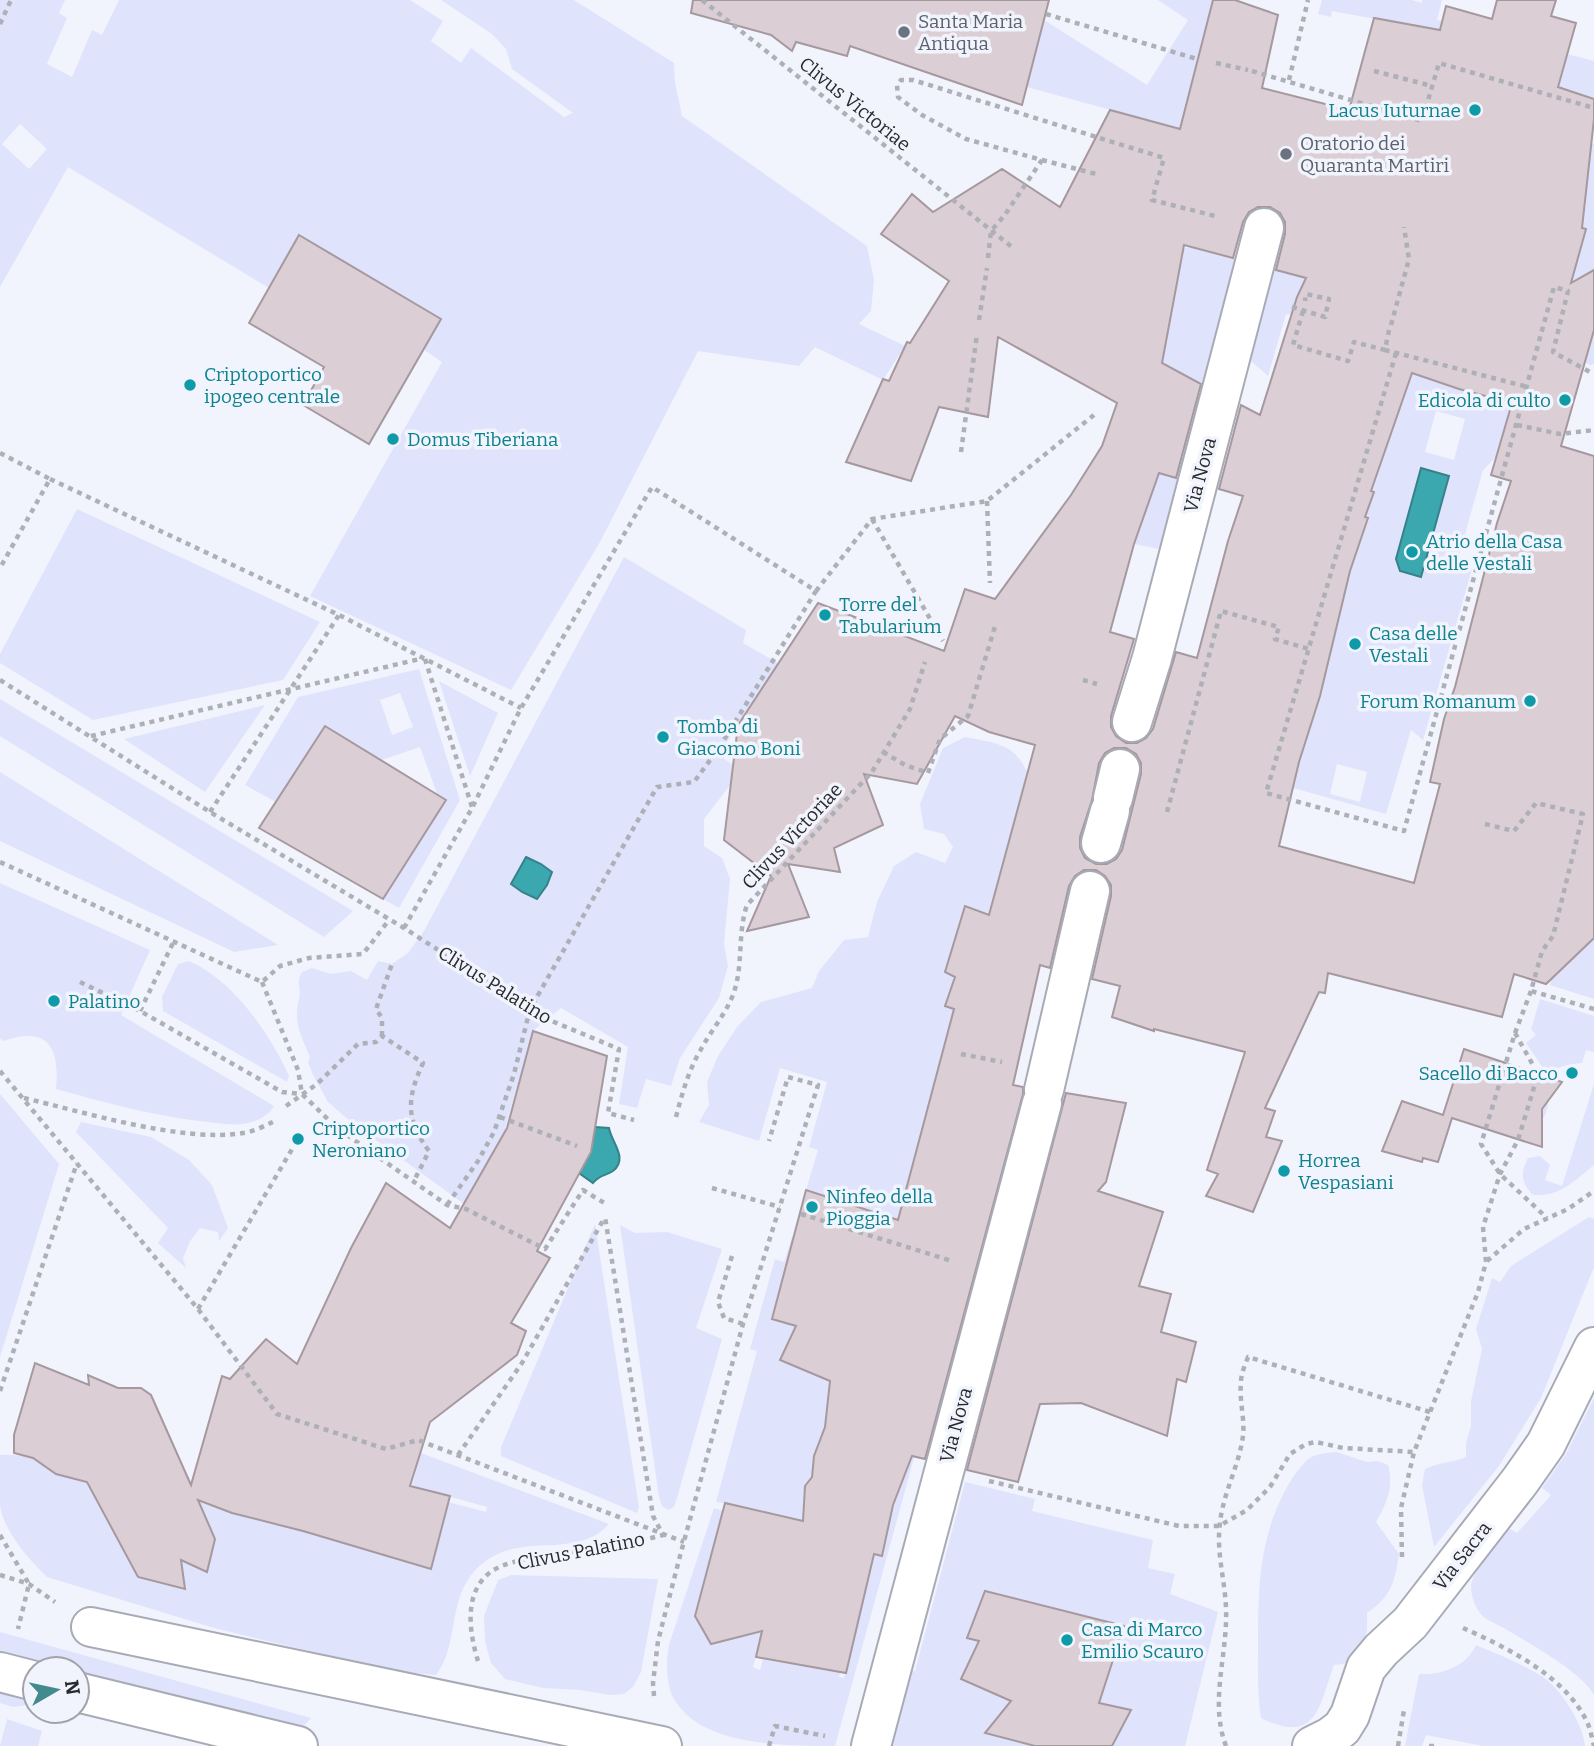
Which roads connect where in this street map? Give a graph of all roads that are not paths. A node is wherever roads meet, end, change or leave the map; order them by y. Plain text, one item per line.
1 (1264, 228) road end
2 (1594, 1347) edge
3 (91, 1627) road end
4 (0, 1672) edge
5 (21, 1677) edge
6 (91, 1695) edge
7 (298, 1746) edge
8 (660, 1746) edge
9 (871, 1746) edge
10 (1312, 1746) edge

1 - 9 street, Via Nova
2 - 10 street, Via Sacra
3 - 8 street
4 - 5 street
6 - 7 street

